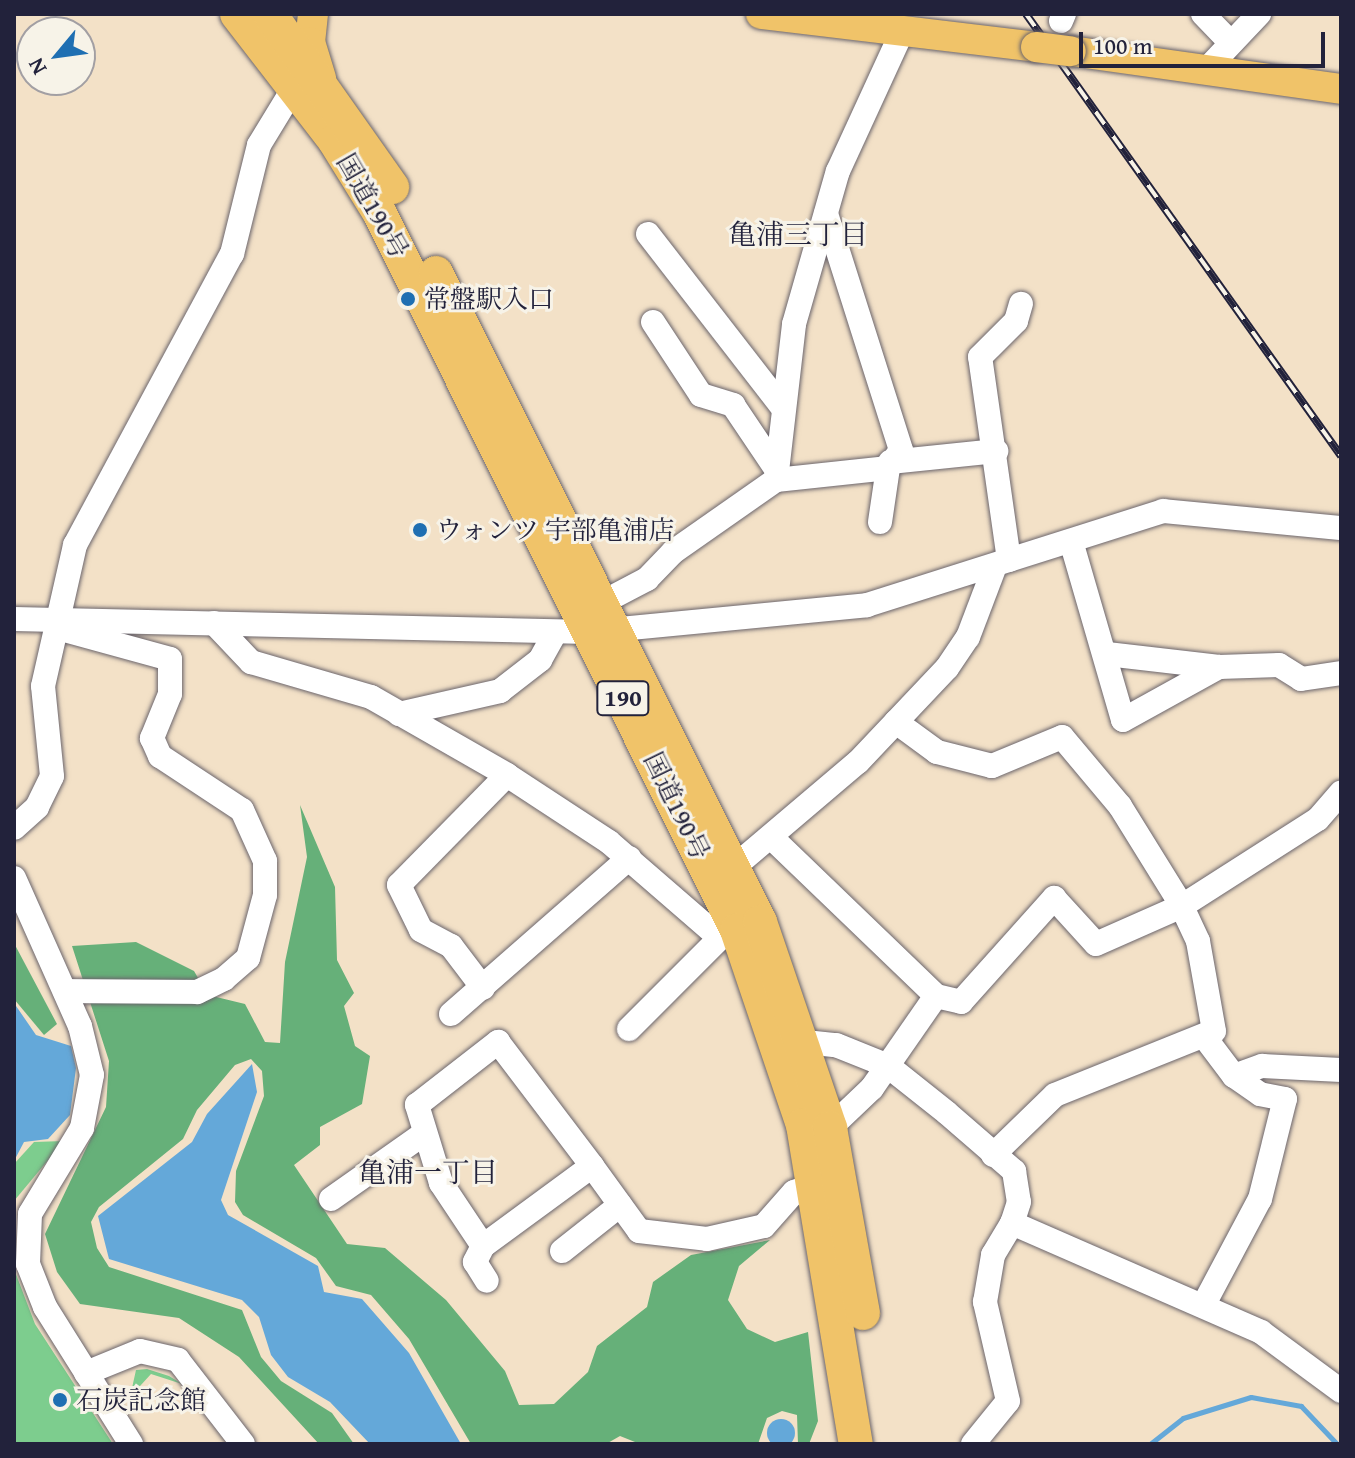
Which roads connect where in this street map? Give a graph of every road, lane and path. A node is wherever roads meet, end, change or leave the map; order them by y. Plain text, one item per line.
1 (237, 14) edge
2 (270, 14) edge
3 (313, 14) edge
4 (761, 14) edge
5 (1203, 14) edge
6 (1259, 14) edge
7 (902, 32) junction
8 (1228, 40) junction
9 (1207, 69) junction
10 (308, 82) junction
11 (1341, 89) edge
12 (826, 214) junction
13 (648, 234) dead end
14 (1021, 304) dead end
15 (653, 322) dead end
16 (783, 408) junction
17 (996, 451) junction
18 (889, 465) junction
19 (776, 474) junction
20 (880, 522) dead end
21 (1341, 528) edge
22 (1071, 541) junction
23 (1002, 563) junction
24 (14, 619) edge
25 (589, 622) junction
26 (58, 623) junction
27 (214, 623) junction
28 (1107, 654) junction
29 (1219, 667) junction
30 (1341, 673) edge
31 (399, 714) junction
32 (896, 722) junction
33 (507, 775) junction
34 (1341, 793) edge
35 (14, 828) edge
36 (773, 839) junction
37 (629, 858) junction
38 (734, 867) junction
39 (14, 878) edge
40 (1182, 906) junction
41 (728, 934) junction
42 (483, 988) junction
43 (65, 991) junction
44 (936, 996) junction
45 (451, 1014) dead end
46 (629, 1029) dead end
47 (1206, 1039) junction
48 (805, 1042) junction
49 (888, 1066) junction
50 (1341, 1070) edge
51 (1234, 1076) junction
52 (830, 1128) junction
53 (422, 1135) junction
54 (993, 1155) junction
55 (592, 1166) junction
56 (816, 1184) junction
57 (331, 1199) dead end
58 (620, 1205) junction
59 (1012, 1223) junction
60 (483, 1246) junction
61 (562, 1251) dead end
62 (487, 1281) dead end
63 (1203, 1306) junction
64 (86, 1373) junction
65 (1341, 1391) edge
66 (131, 1444) edge
67 (243, 1444) edge
68 (856, 1444) edge
69 (880, 1444) edge
70 (973, 1444) edge

1 - 10 highway, 国道190号 / 190
2 - 10 highway, 国道190号 / 190
3 - 10 main road
4 - 7 main road
5 - 8 street
6 - 8 street
7 - 9 main road, bridge
7 - 12 street
8 - 9 street
9 - 11 main road
10 - 25 highway, 国道190号 / 190
10 - 26 street
12 - 16 street
12 - 18 street
13 - 16 street
14 - 17 street
15 - 19 street
16 - 19 street
17 - 18 street
17 - 23 street
18 - 19 street
18 - 20 street
19 - 25 street
21 - 22 street
22 - 23 street
22 - 28 street
23 - 25 street
23 - 32 street
24 - 26 street
25 - 27 street
25 - 31 street
25 - 38 highway, 国道190号 / 190
25 - 41 highway, 国道190号 / 190
26 - 27 street
26 - 35 street
26 - 43 street
27 - 31 street
28 - 29 street
28 - 29 street
29 - 30 street
31 - 33 street
32 - 36 street
32 - 40 street
33 - 37 street
33 - 42 street
34 - 40 street
36 - 38 street
36 - 44 street
37 - 41 street
37 - 42 street
38 - 48 highway, 国道190号 / 190
39 - 43 street
40 - 44 street
40 - 47 street
41 - 46 street
41 - 56 highway, 国道190号 / 190
42 - 45 street
43 - 64 street
44 - 49 street
47 - 51 street
47 - 54 street
48 - 49 street
48 - 52 highway, 国道190号 / 190
49 - 52 street
49 - 54 street
50 - 51 street
51 - 63 street
52 - 69 highway, 国道190号 / 190
53 - 55 street
53 - 57 street
53 - 60 street
54 - 59 street
55 - 58 street
55 - 60 street
56 - 58 street
56 - 68 highway, 国道190号 / 190
58 - 61 street
59 - 63 street
59 - 70 street
60 - 62 street
63 - 65 street
64 - 66 street
64 - 67 street

